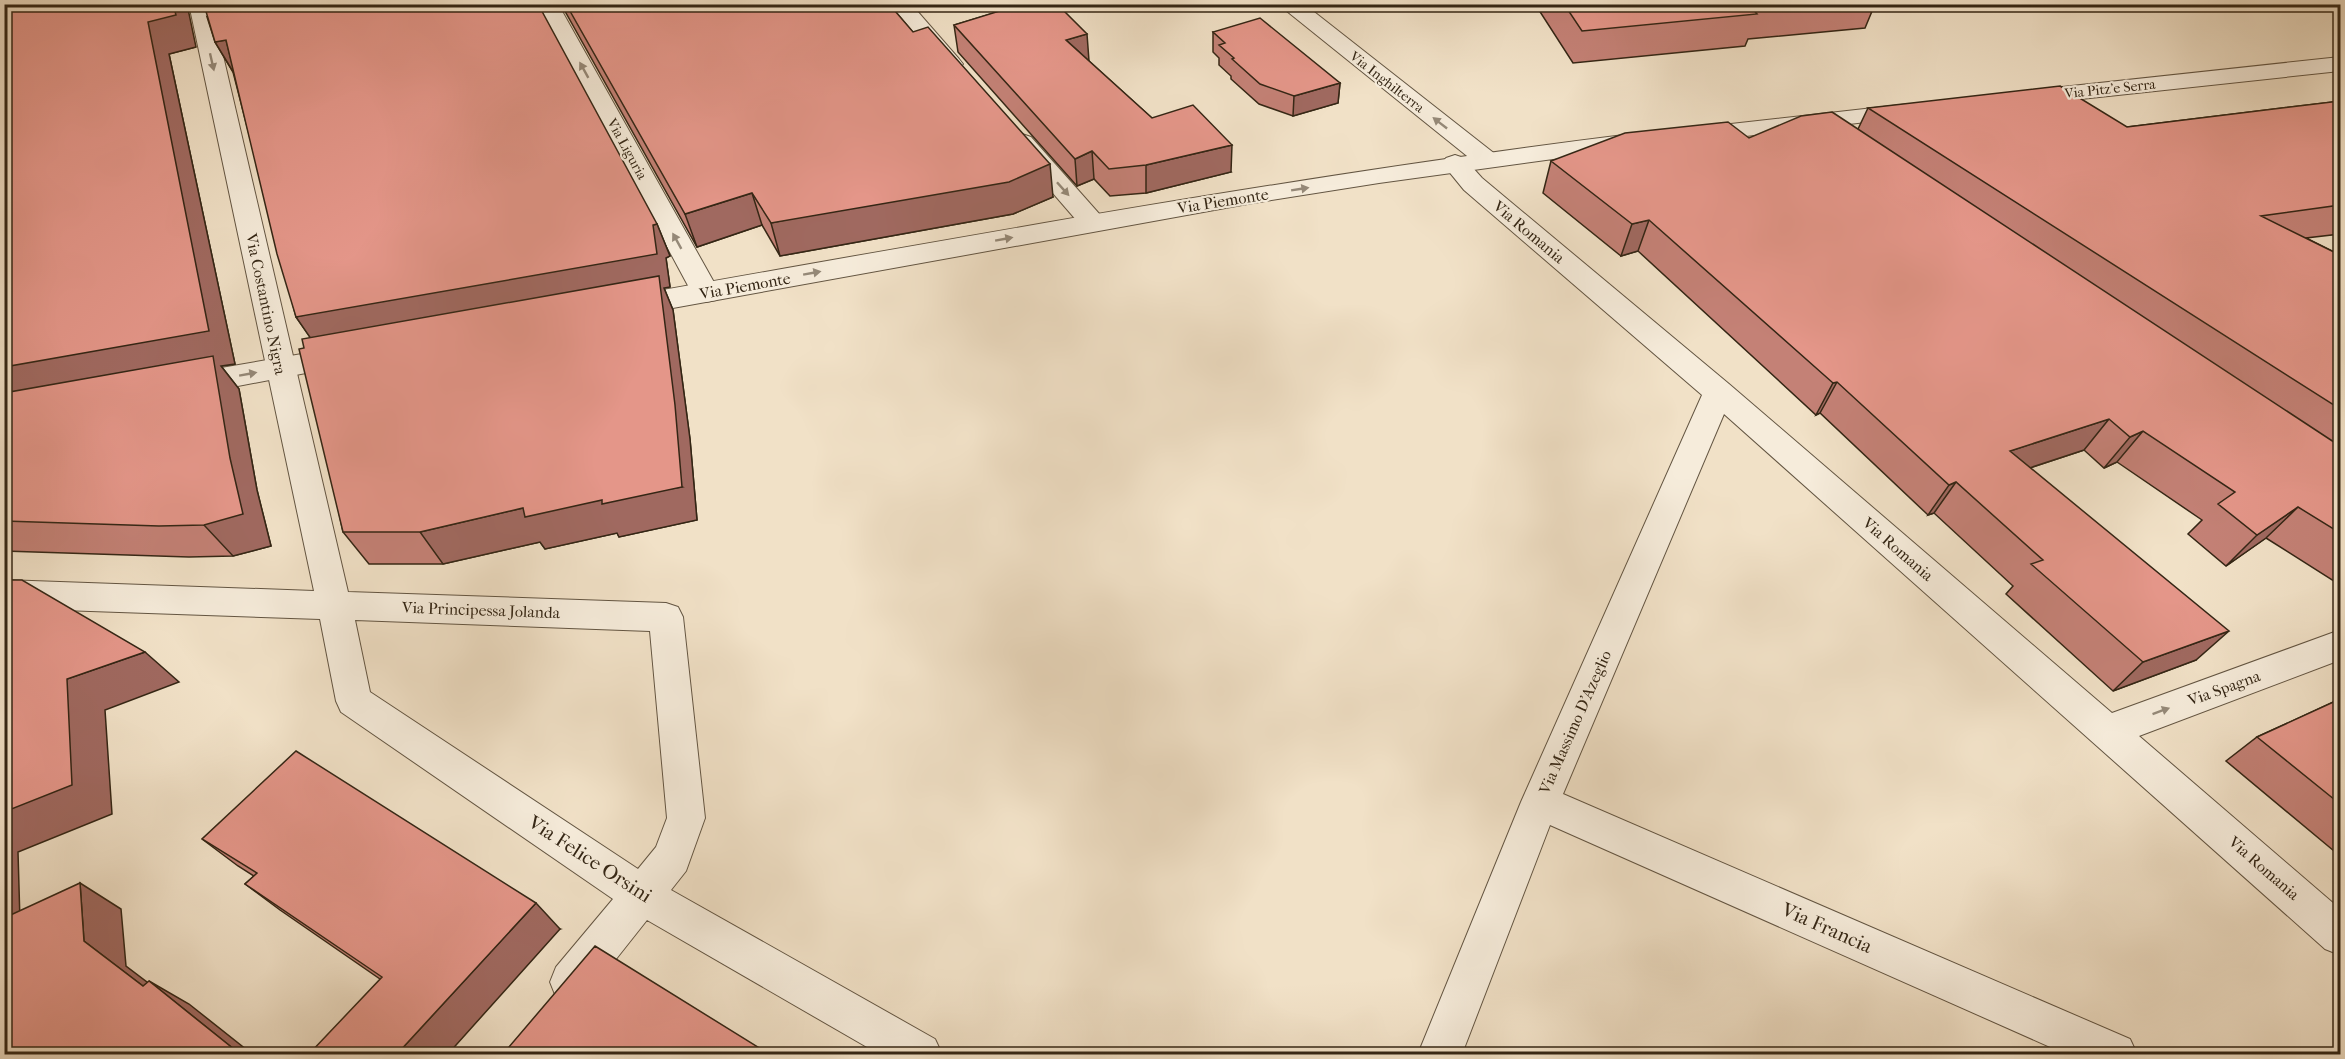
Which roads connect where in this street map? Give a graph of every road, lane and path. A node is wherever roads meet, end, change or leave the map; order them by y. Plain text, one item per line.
1 (200, 4) edge
2 (547, 4) edge
3 (899, 4) edge
4 (1289, 4) edge
5 (2340, 64) edge
6 (968, 82) edge
7 (2006, 101) edge
8 (1935, 108) edge
9 (1806, 122) junction
10 (1006, 125) edge
11 (1843, 147) edge
12 (1471, 161) junction
13 (1093, 223) junction
14 (706, 293) junction
15 (602, 311) edge
16 (372, 351) edge
17 (280, 368) junction
18 (165, 389) edge
19 (1718, 392) junction
20 (4, 594) edge
21 (45, 596) junction
22 (334, 604) junction
23 (4, 616) edge
24 (2340, 645) edge
25 (2107, 731) junction
26 (1540, 802) junction
27 (642, 895) junction
28 (2340, 935) edge
29 (547, 1010) edge
30 (920, 1054) edge
31 (1440, 1054) edge
32 (2115, 1054) edge

1 -> 17 street, Via Costantino Nigra
14 -> 2 street, Via Liguria
3 - 6 street
12 -> 4 street, Via Inghilterra
5 - 7 street, Via Pitz'e Serra
8 - 9 street
9 - 11 street
9 - 12 street
10 -> 13 street
13 -> 12 street, Via Piemonte
12 - 19 street, Via Romania
14 -> 13 street, Via Piemonte
14 - 15 street, Via Piemonte
16 - 17 street
18 -> 17 street
17 - 22 street, Via Costantino Nigra
19 - 25 street, Via Romania
19 - 26 street, Via Massimo D'Azeglio
20 - 21 street, Via Principessa Jolanda
21 - 22 street, Via Principessa Jolanda
21 - 23 street
22 - 27 street, Via Felice Orsini
22 - 27 street, Via Principessa Jolanda
25 -> 24 street, Via Spagna
25 - 28 street, Via Romania
26 - 31 street, Via Massimo D'Azeglio
26 - 32 street, Via Francia
27 - 29 street
27 - 30 street, Via Felice Orsini

